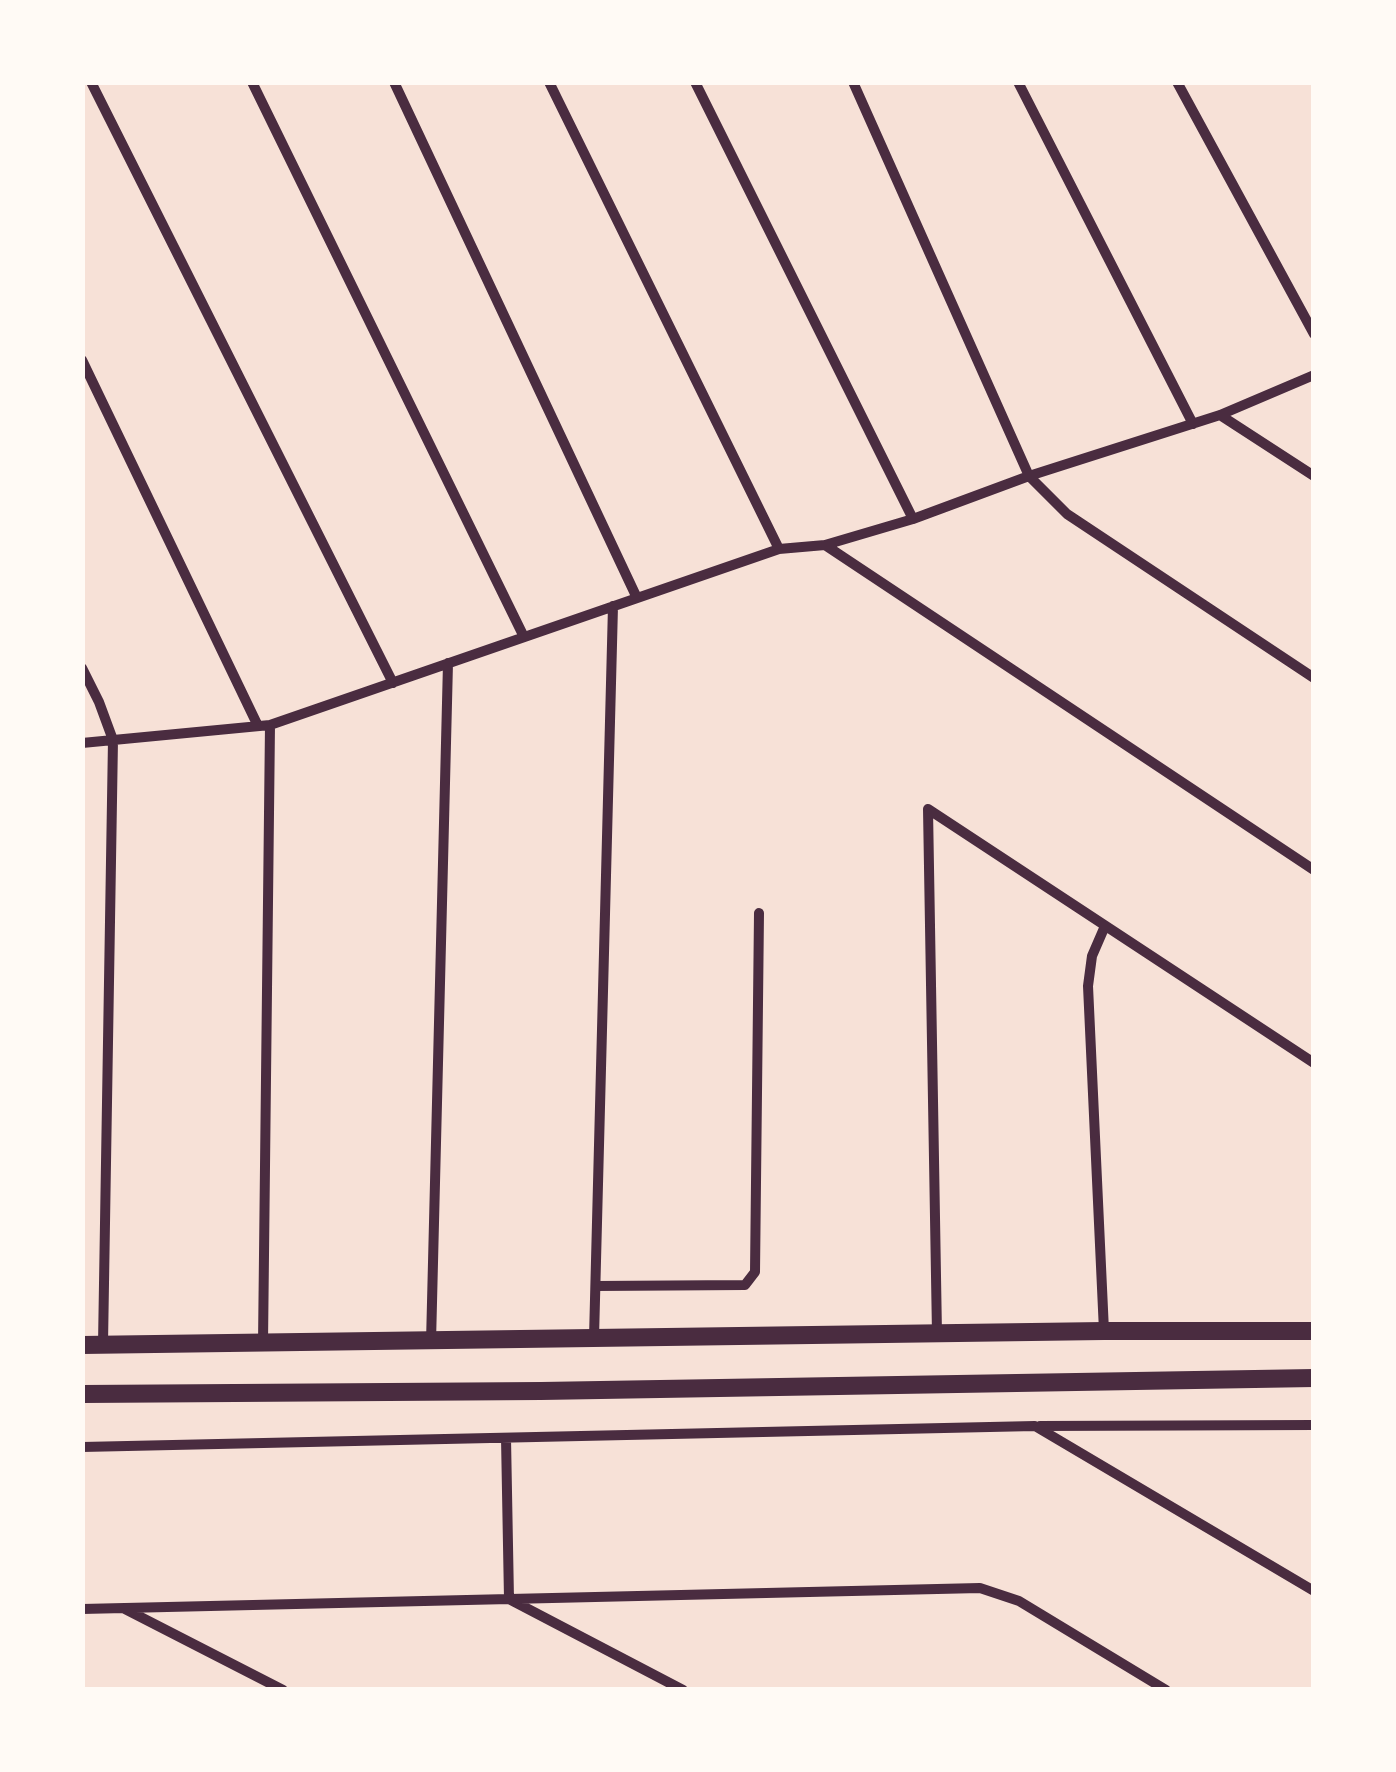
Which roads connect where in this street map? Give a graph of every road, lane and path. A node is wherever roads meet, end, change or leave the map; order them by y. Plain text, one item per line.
1 (91, 82) edge
2 (252, 82) edge
3 (394, 82) edge
4 (549, 82) edge
5 (695, 82) edge
6 (854, 82) edge
7 (1018, 82) edge
8 (1176, 82) edge
9 (1314, 334) edge
10 (82, 360) edge
11 (1314, 375) edge
12 (1220, 415) junction
13 (1193, 424) junction
14 (1029, 476) junction
15 (1314, 476) edge
16 (913, 519) junction
17 (825, 545) junction
18 (779, 550) junction
19 (637, 598) junction
20 (613, 606) junction
21 (524, 637) junction
22 (448, 663) junction
23 (82, 668) edge
24 (1314, 678) edge
25 (392, 683) junction
26 (264, 726) junction
27 (113, 740) junction
28 (82, 743) edge
29 (1314, 870) edge
30 (760, 912) dead end
31 (1106, 926) junction
32 (1314, 1063) edge
33 (596, 1286) junction
34 (1104, 1331) junction
35 (1314, 1331) edge
36 (937, 1335) junction
37 (594, 1338) junction
38 (430, 1342) junction
39 (263, 1343) junction
40 (103, 1344) junction
41 (82, 1345) edge
42 (1314, 1378) edge
43 (82, 1394) edge
44 (1314, 1425) edge
45 (1035, 1426) junction
46 (506, 1438) junction
47 (82, 1447) edge
48 (1314, 1591) edge
49 (509, 1599) junction
50 (124, 1608) junction
51 (82, 1609) edge
52 (282, 1690) edge
53 (683, 1690) edge
54 (1166, 1690) edge

1 - 25 street
2 - 21 street
3 - 19 street
4 - 18 street
5 - 16 street
6 - 14 street
7 - 13 street
8 - 9 street
10 - 26 street
11 - 12 street
12 - 13 street
12 - 15 street
13 - 14 street
14 - 16 street
14 - 24 street
16 - 17 street
17 - 18 street
17 - 29 street
18 - 19 street
19 - 20 street
20 - 21 street
20 - 33 street
21 - 22 street
22 - 25 street
22 - 38 street
23 - 27 street
25 - 26 street
26 - 27 street
26 - 39 street
27 - 28 street
27 - 40 street
30 - 33 street
31 - 32 street
31 - 34 street
31 - 36 street
33 - 37 street
34 - 35 street
34 - 36 street
36 - 37 street
37 - 38 street
38 - 39 street
39 - 40 street
40 - 41 street
42 - 43 street
44 - 45 street
45 - 46 street
45 - 48 street
46 - 47 street
46 - 49 street
49 - 50 street
49 - 53 street
49 - 54 street
50 - 51 street
50 - 52 street

